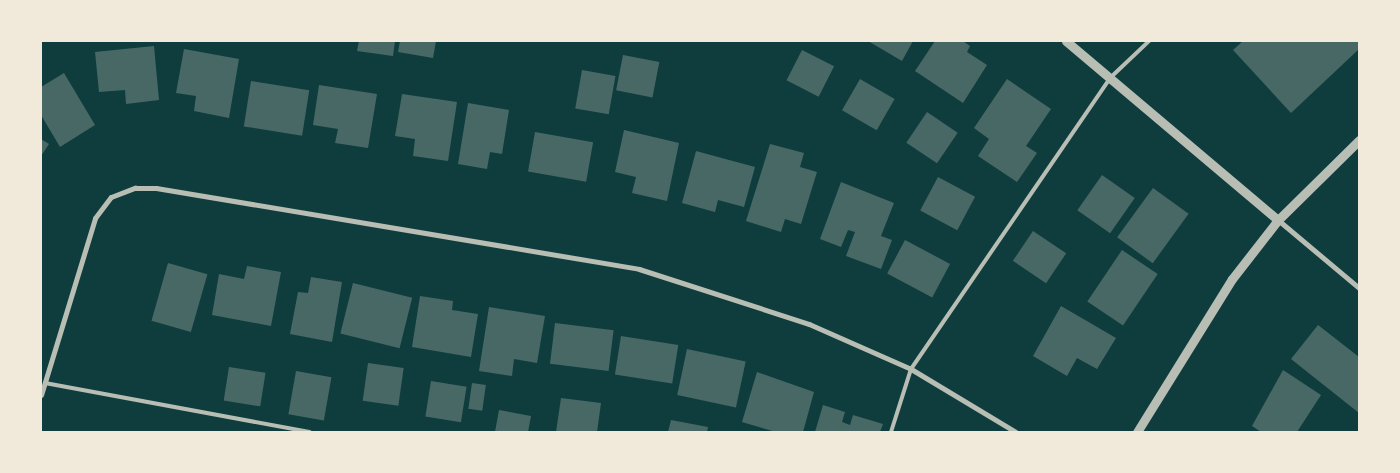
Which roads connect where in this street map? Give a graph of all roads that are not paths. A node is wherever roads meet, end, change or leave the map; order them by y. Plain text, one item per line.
1 (1066, 41) edge
2 (1149, 41) edge
3 (1110, 78) junction
4 (1359, 140) edge
5 (1278, 220) junction
6 (1359, 288) edge
7 (911, 369) junction
8 (45, 383) junction
9 (41, 395) edge
10 (309, 432) edge
11 (891, 432) edge
12 (1016, 432) edge
13 (1137, 432) edge

1 - 3 street
2 - 3 lane
3 - 5 street
3 - 7 lane
4 - 5 street
5 - 6 street
5 - 13 street
7 - 8 street
7 - 11 lane
7 - 12 street
8 - 9 street
8 - 10 lane

